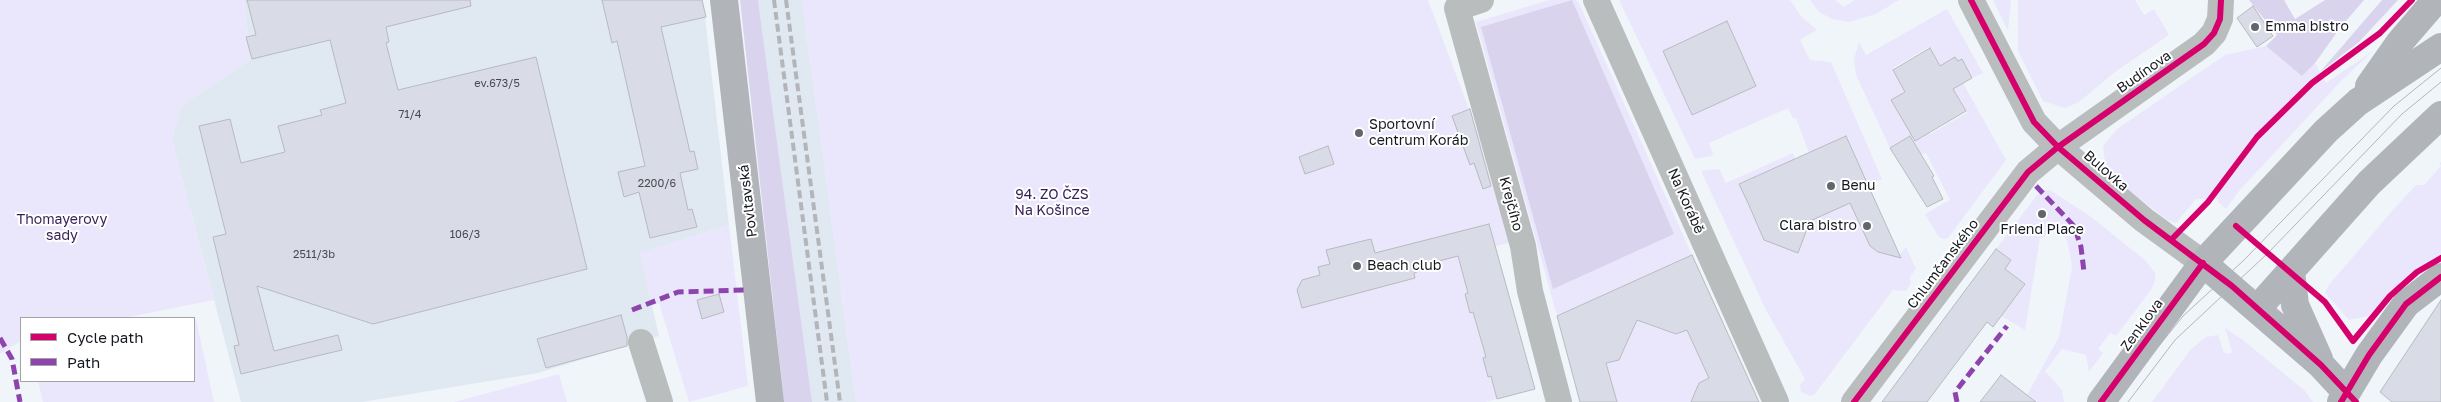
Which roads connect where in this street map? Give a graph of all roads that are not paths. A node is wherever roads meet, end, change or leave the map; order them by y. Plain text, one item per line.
1 (724, 0) edge
2 (1596, 0) edge
3 (1971, 0) edge
4 (2221, 0) edge
5 (2436, 0) edge
6 (1469, 4) edge
7 (2441, 47) edge
8 (2358, 102) junction
9 (2441, 114) edge
10 (2058, 147) junction
11 (2203, 263) junction
12 (2291, 272) junction
13 (2441, 277) edge
14 (2254, 306) junction
15 (641, 342) dead end
16 (2322, 365) junction
17 (2348, 399) edge
18 (660, 402) edge
19 (770, 402) edge
20 (1559, 402) edge
21 (1776, 402) edge
22 (1854, 402) edge
23 (2101, 402) edge

1 - 19 main road, Povltavská
2 - 21 street, Na Korábě
3 - 10 street, Bulovka
4 - 10 street, Budínova
5 - 8 main road
6 - 20 street, Krejčího
7 - 8 main road, Zenklova
8 - 11 main road, Zenklova
9 - 12 main road
10 - 11 street, Bulovka
10 - 22 street, Chlumčanského
11 - 14 main road
11 - 23 main road, Zenklova
12 - 14 main road
12 - 16 main road
13 - 17 main road
14 - 16 main road
15 - 18 street
16 - 17 main road

